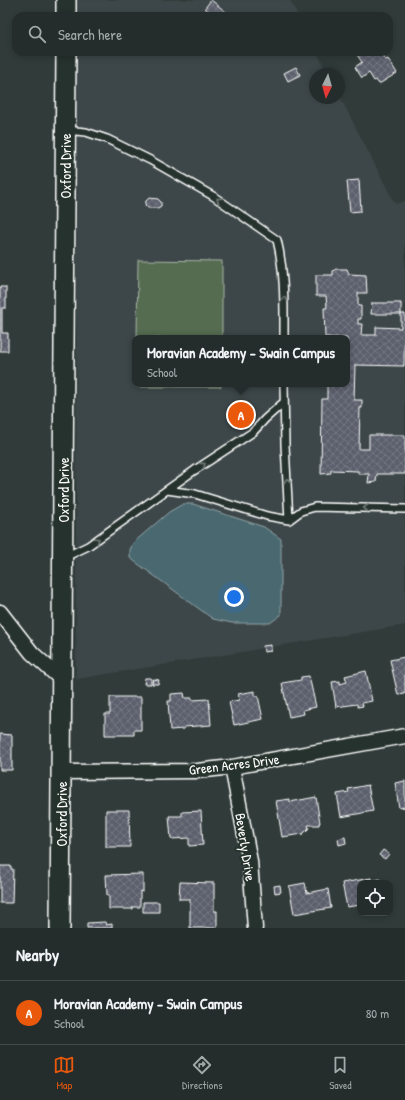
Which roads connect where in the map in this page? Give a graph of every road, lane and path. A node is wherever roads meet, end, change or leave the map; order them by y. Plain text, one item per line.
1 (66, 0) edge
2 (66, 12) edge
3 (66, 56) edge
4 (65, 130) junction
5 (284, 335) edge
6 (284, 387) edge
7 (284, 402) junction
8 (167, 490) junction
9 (405, 508) edge
10 (289, 520) junction
11 (63, 558) junction
12 (0, 612) edge
13 (62, 680) junction
14 (405, 736) edge
15 (232, 768) junction
16 (62, 772) junction
17 (60, 928) edge
18 (255, 928) edge

1 - 2 main road
3 - 4 main road, Oxford Drive
5 -> 4 lane
4 - 11 main road, Oxford Drive
6 - 7 lane
8 -> 7 lane
10 -> 7 lane
8 - 10 lane
11 -> 8 lane
9 -> 10 lane
11 - 13 main road, Oxford Drive
12 - 13 street
13 - 16 main road, Oxford Drive
14 - 15 street, Green Acres Drive
15 - 16 street, Green Acres Drive
15 - 18 street, Beverly Drive
16 - 17 main road, Oxford Drive

